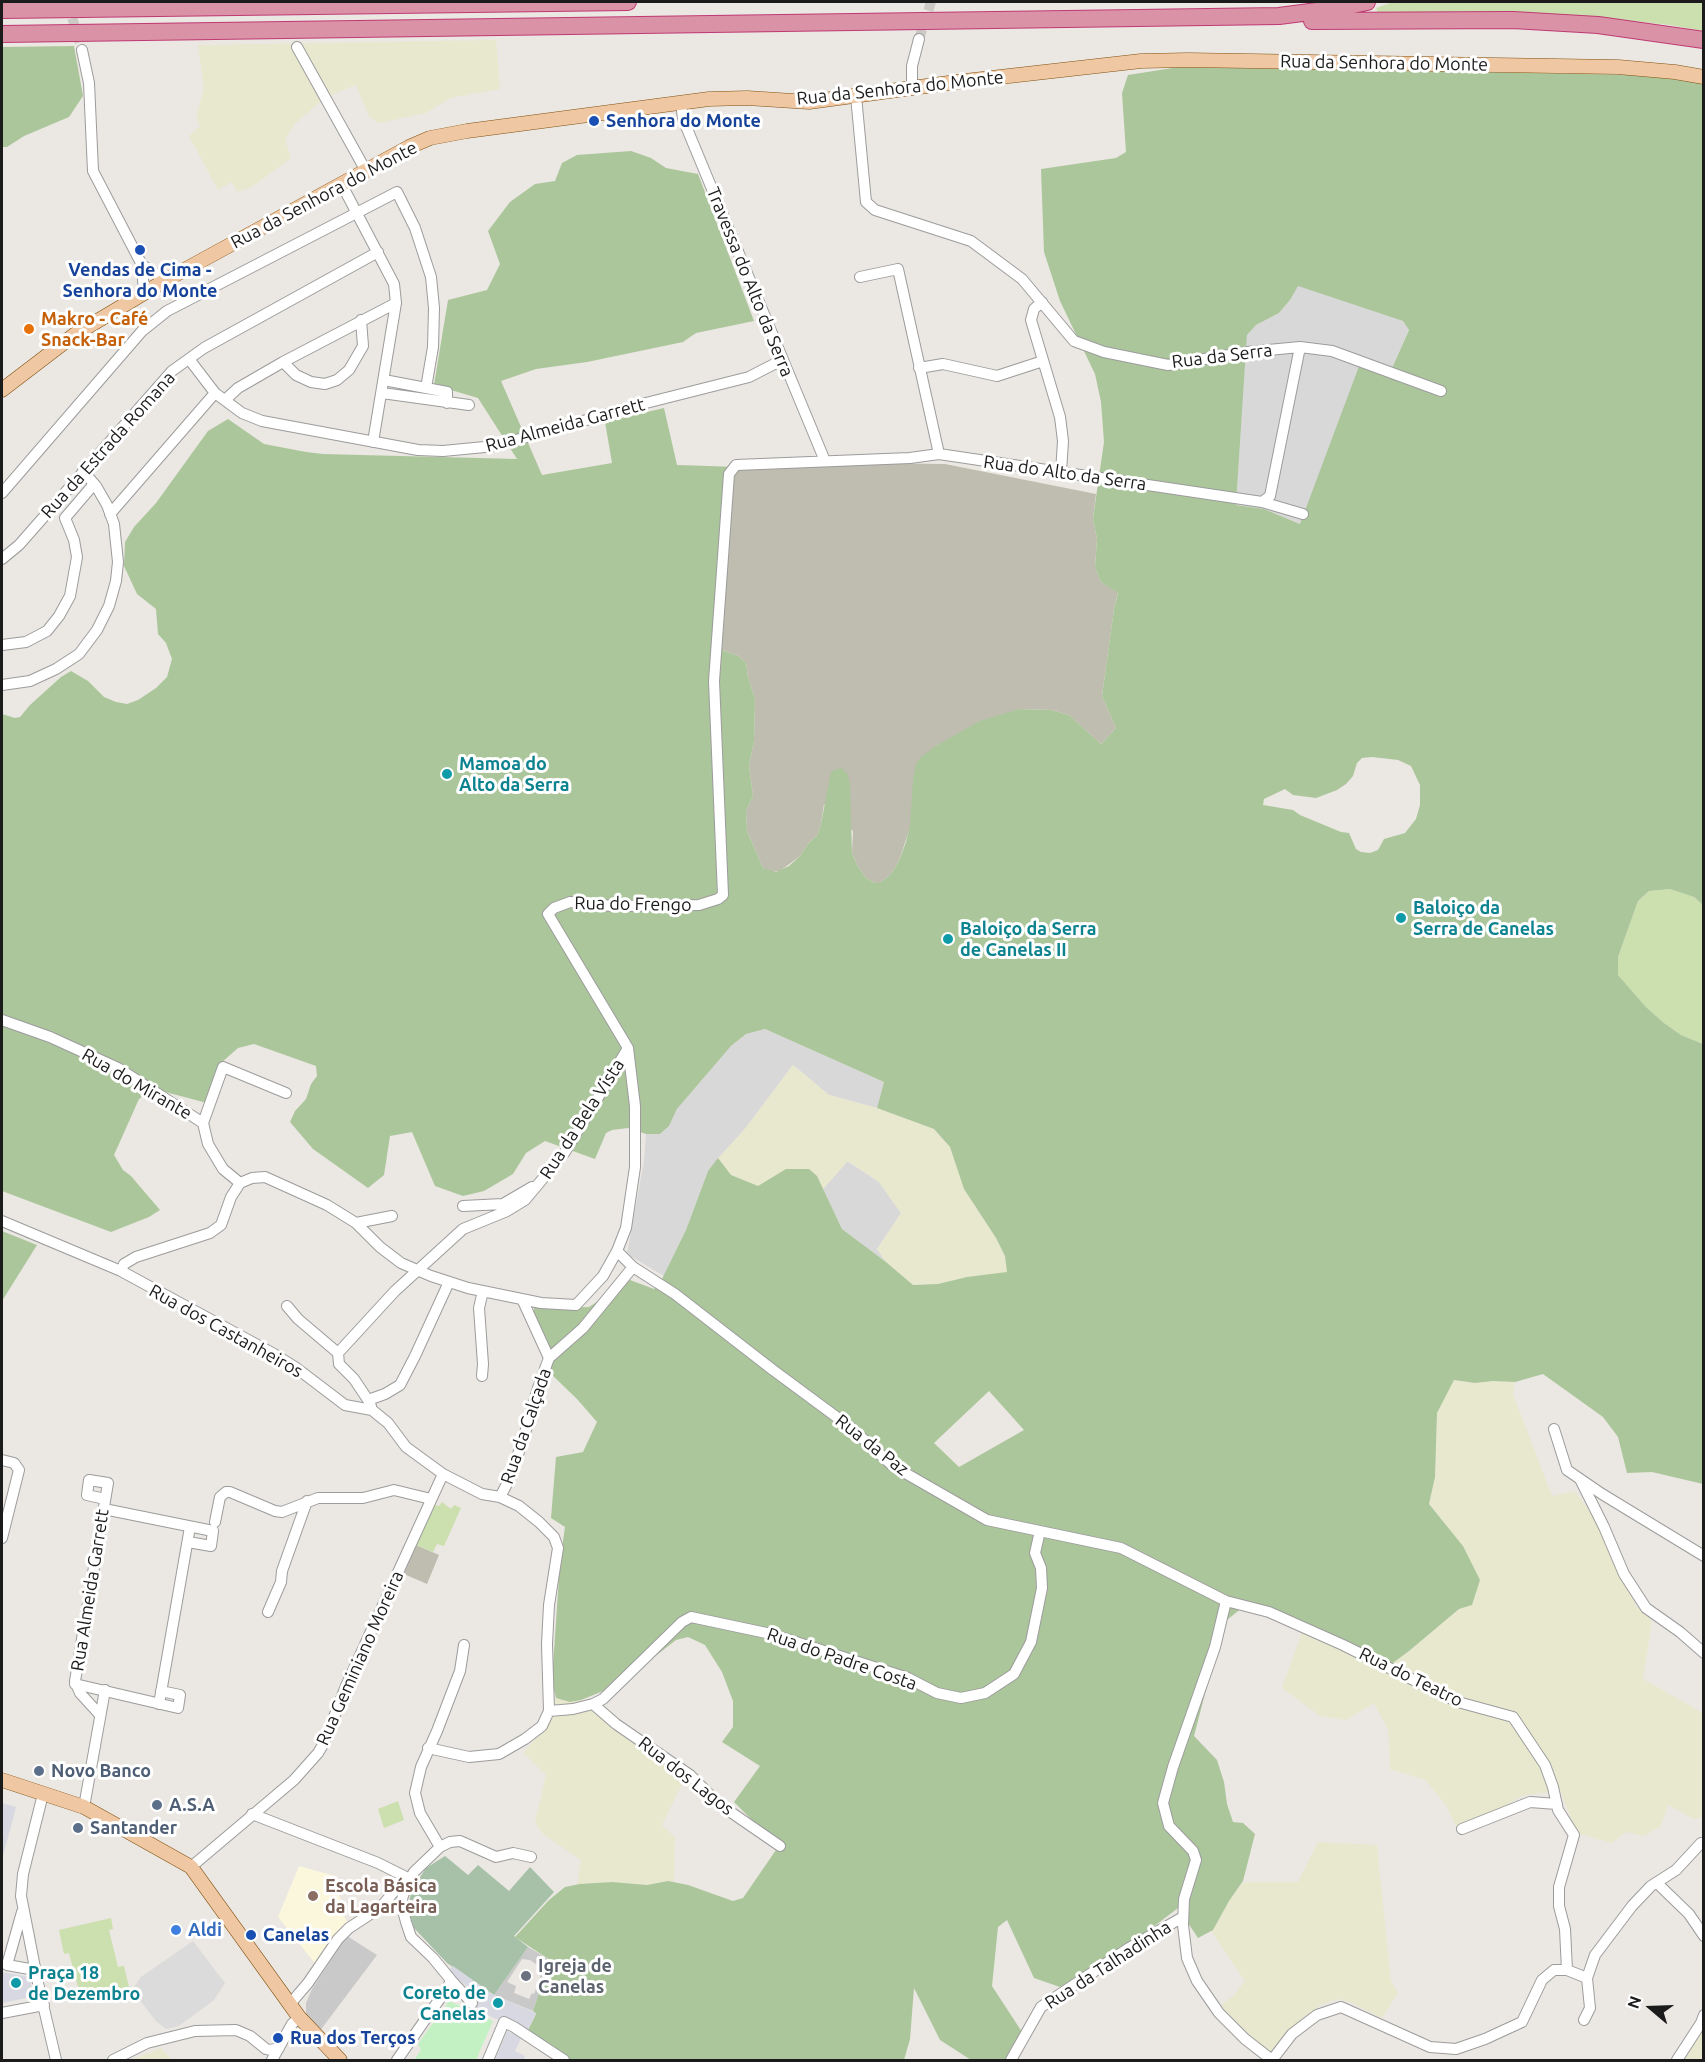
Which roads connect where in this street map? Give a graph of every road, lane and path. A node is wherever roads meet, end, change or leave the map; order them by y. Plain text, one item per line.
1 (628, 2) edge
2 (1367, 2) edge
3 (2, 10) edge
4 (1279, 16) junction
5 (2, 34) edge
6 (919, 39) tunnel mouth
7 (1704, 40) edge
8 (297, 46) dead end
9 (82, 50) tunnel mouth
10 (1618, 67) junction
11 (1704, 72) edge
12 (1704, 77) edge
13 (912, 88) junction
14 (856, 96) junction
15 (681, 102) junction
16 (366, 171) junction
17 (342, 185) junction
18 (356, 212) junction
19 (378, 252) junction
20 (142, 265) junction
21 (860, 277) dead end
22 (166, 280) junction
23 (144, 293) junction
24 (1042, 302) junction
25 (396, 303) junction
26 (361, 320) junction
27 (1299, 347) junction
28 (189, 359) junction
29 (782, 360) junction
30 (1043, 361) junction
31 (283, 362) junction
32 (919, 368) junction
33 (384, 380) junction
34 (2, 388) edge
35 (426, 388) junction
36 (1441, 391) dead end
37 (215, 393) junction
38 (382, 393) junction
39 (225, 400) junction
40 (447, 403) junction
41 (469, 405) dead end
42 (373, 442) junction
43 (939, 454) junction
44 (825, 460) junction
45 (83, 471) junction
46 (1061, 472) junction
47 (94, 484) junction
48 (2, 493) edge
49 (1262, 502) junction
50 (110, 514) junction
51 (1303, 514) dead end
52 (2, 559) edge
53 (2, 645) edge
54 (2, 685) edge
55 (2, 1020) edge
56 (628, 1048) junction
57 (286, 1093) dead end
58 (203, 1123) junction
59 (240, 1183) junction
60 (538, 1186) junction
61 (463, 1206) dead end
62 (392, 1216) dead end
63 (2, 1221) edge
64 (356, 1223) junction
65 (617, 1251) junction
66 (633, 1267) junction
67 (419, 1270) junction
68 (121, 1271) junction
69 (448, 1282) junction
70 (483, 1291) junction
71 (522, 1299) junction
72 (287, 1306) dead end
73 (338, 1353) junction
74 (549, 1358) junction
75 (482, 1376) dead end
76 (370, 1405) junction
77 (1554, 1429) dead end
78 (2, 1460) edge
79 (443, 1474) junction
80 (1580, 1479) junction
81 (500, 1497) junction
82 (431, 1499) junction
83 (308, 1501) junction
84 (214, 1526) junction
85 (190, 1527) junction
86 (1040, 1531) junction
87 (2, 1538) edge
88 (188, 1542) junction
89 (1704, 1556) edge
90 (1226, 1601) junction
91 (268, 1612) dead end
92 (464, 1645) dead end
93 (1704, 1653) edge
94 (75, 1683) junction
95 (105, 1690) junction
96 (161, 1691) junction
97 (159, 1704) junction
98 (593, 1704) junction
99 (549, 1711) junction
100 (100, 1714) junction
101 (428, 1748) junction
102 (2, 1780) edge
103 (43, 1794) junction
104 (1557, 1804) junction
105 (84, 1807) junction
106 (252, 1814) junction
107 (1462, 1829) dead end
108 (1704, 1843) edge
109 (780, 1846) dead end
110 (440, 1847) junction
111 (531, 1857) dead end
112 (191, 1867) junction
113 (410, 1878) junction
114 (1657, 1882) junction
115 (404, 1893) junction
116 (22, 1909) junction
117 (1183, 1917) junction
118 (1704, 1936) edge
119 (35, 1970) junction
120 (1567, 1970) junction
121 (1587, 1978) junction
122 (451, 1980) junction
123 (472, 2003) dead end
124 (290, 2004) junction
125 (44, 2005) junction
126 (2, 2013) edge
127 (1704, 2016) edge
128 (299, 2017) junction
129 (1584, 2020) dead end
130 (279, 2048) junction
131 (57, 2058) edge
132 (1272, 2060) edge
133 (113, 2061) edge
134 (272, 2061) edge
135 (340, 2061) edge
136 (397, 2061) edge
137 (488, 2061) edge
138 (564, 2061) edge
139 (1011, 2061) edge
140 (1677, 2061) edge

1 - 3 highway
2 - 4 highway
4 - 5 highway
4 - 7 highway
6 - 13 street
8 - 16 street
9 - 20 street
10 - 11 main road, Rua da Senhora do Monte
10 - 12 main road, Rua da Senhora do Monte
10 - 13 main road, Rua da Senhora do Monte
13 - 14 main road, Rua da Senhora do Monte
14 - 15 main road, Rua da Senhora do Monte
14 - 24 street, Rua da Serra
15 - 16 main road, Rua da Senhora do Monte
15 - 29 street, Travessa do Alto da Serra
16 - 17 main road, Rua da Senhora do Monte
17 - 18 street
17 - 22 main road, Rua da Senhora do Monte
18 - 19 street
18 - 35 street
18 - 48 street
19 - 25 street
19 - 28 street, Rua da Estrada Romana
20 - 22 street
20 - 23 street
21 - 32 street
22 - 23 main road, Rua da Senhora do Monte
23 - 34 main road, Rua da Senhora do Monte
24 - 27 street, Rua da Serra
24 - 30 street
25 - 26 street
25 - 33 street
26 - 31 street
26 - 31 street
27 - 36 street, Rua da Serra
27 - 49 street
28 - 37 street, Rua Almeida Garrett
28 - 45 street, Rua da Estrada Romana
29 - 42 street, Rua Almeida Garrett
29 - 44 street, Travessa do Alto da Serra
30 - 32 street
30 - 46 street
31 - 39 street
32 - 43 street
33 - 35 street
33 - 38 street
35 - 40 street
37 - 39 street, Rua Almeida Garrett
37 - 50 street
38 - 40 street
38 - 42 street
39 - 42 street, Rua Almeida Garrett
40 - 41 street
43 - 44 street, Rua do Alto da Serra
43 - 46 street, Rua do Alto da Serra
44 - 56 street, Rua do Frengo
45 - 47 street
45 - 52 street, Rua da Estrada Romana
46 - 49 street, Rua do Alto da Serra
47 - 50 street
47 - 53 street
49 - 51 street, Rua do Alto da Serra
50 - 54 street
55 - 58 street, Rua do Mirante
56 - 60 street, Rua da Bela Vista
56 - 65 street, Rua do Frengo
57 - 58 street
58 - 59 street, Rua do Mirante
59 - 64 street, Rua do Frengo
59 - 68 street
60 - 61 street
60 - 67 street, Rua da Bela Vista
62 - 64 street
63 - 68 street, Rua dos Castanheiros
64 - 67 street, Rua do Frengo
65 - 66 street, Rua da Paz
65 - 71 street, Rua do Frengo
66 - 74 street
66 - 86 street, Rua da Paz
67 - 69 street, Rua do Frengo
67 - 73 street, Rua da Bela Vista
68 - 76 street, Rua dos Castanheiros
69 - 70 street, Rua do Frengo
69 - 76 street
70 - 71 street, Rua do Frengo
70 - 75 street
71 - 74 street, Rua da Calçada
72 - 73 street
73 - 76 street
74 - 81 street, Rua da Calçada
76 - 79 street
77 - 80 street
78 - 87 street
79 - 81 street, Rua da Calçada
79 - 82 street, Rua Geminiano Moreira
80 - 89 street
80 - 93 street
81 - 99 street
82 - 83 street
82 - 106 street, Rua Geminiano Moreira
83 - 84 street
83 - 91 street
84 - 85 street
84 - 88 street
85 - 88 street
85 - 94 street, Rua Almeida Garrett
86 - 90 street, Rua da Paz
86 - 98 street, Rua do Padre Costa
88 - 96 street
90 - 104 street, Rua do Teatro
90 - 117 street, Rua da Talhadinha
92 - 101 street
94 - 95 street
94 - 100 street
95 - 97 street
95 - 100 street
96 - 97 street
96 - 97 street
98 - 99 street, Rua do Padre Costa
98 - 109 street, Rua dos Lagos
99 - 101 street
100 - 105 street
101 - 110 street
102 - 103 main road
103 - 105 main road
103 - 116 street
104 - 107 street
104 - 120 street, Rua do Teatro
105 - 112 main road
106 - 112 street, Rua Geminiano Moreira
106 - 113 street
108 - 114 street
110 - 111 street
110 - 113 street
112 - 124 main road
113 - 115 street
114 - 118 street
114 - 121 street
115 - 122 street
115 - 124 street
116 - 119 street
116 - 119 street
117 - 132 street
117 - 139 street, Rua da Talhadinha
119 - 125 street
120 - 121 street
120 - 132 street
121 - 129 street
122 - 123 street
122 - 136 street
124 - 128 main road
125 - 126 street
125 - 131 street
127 - 140 street
128 - 130 street
128 - 135 main road
130 - 133 street
130 - 134 street
137 - 138 street

